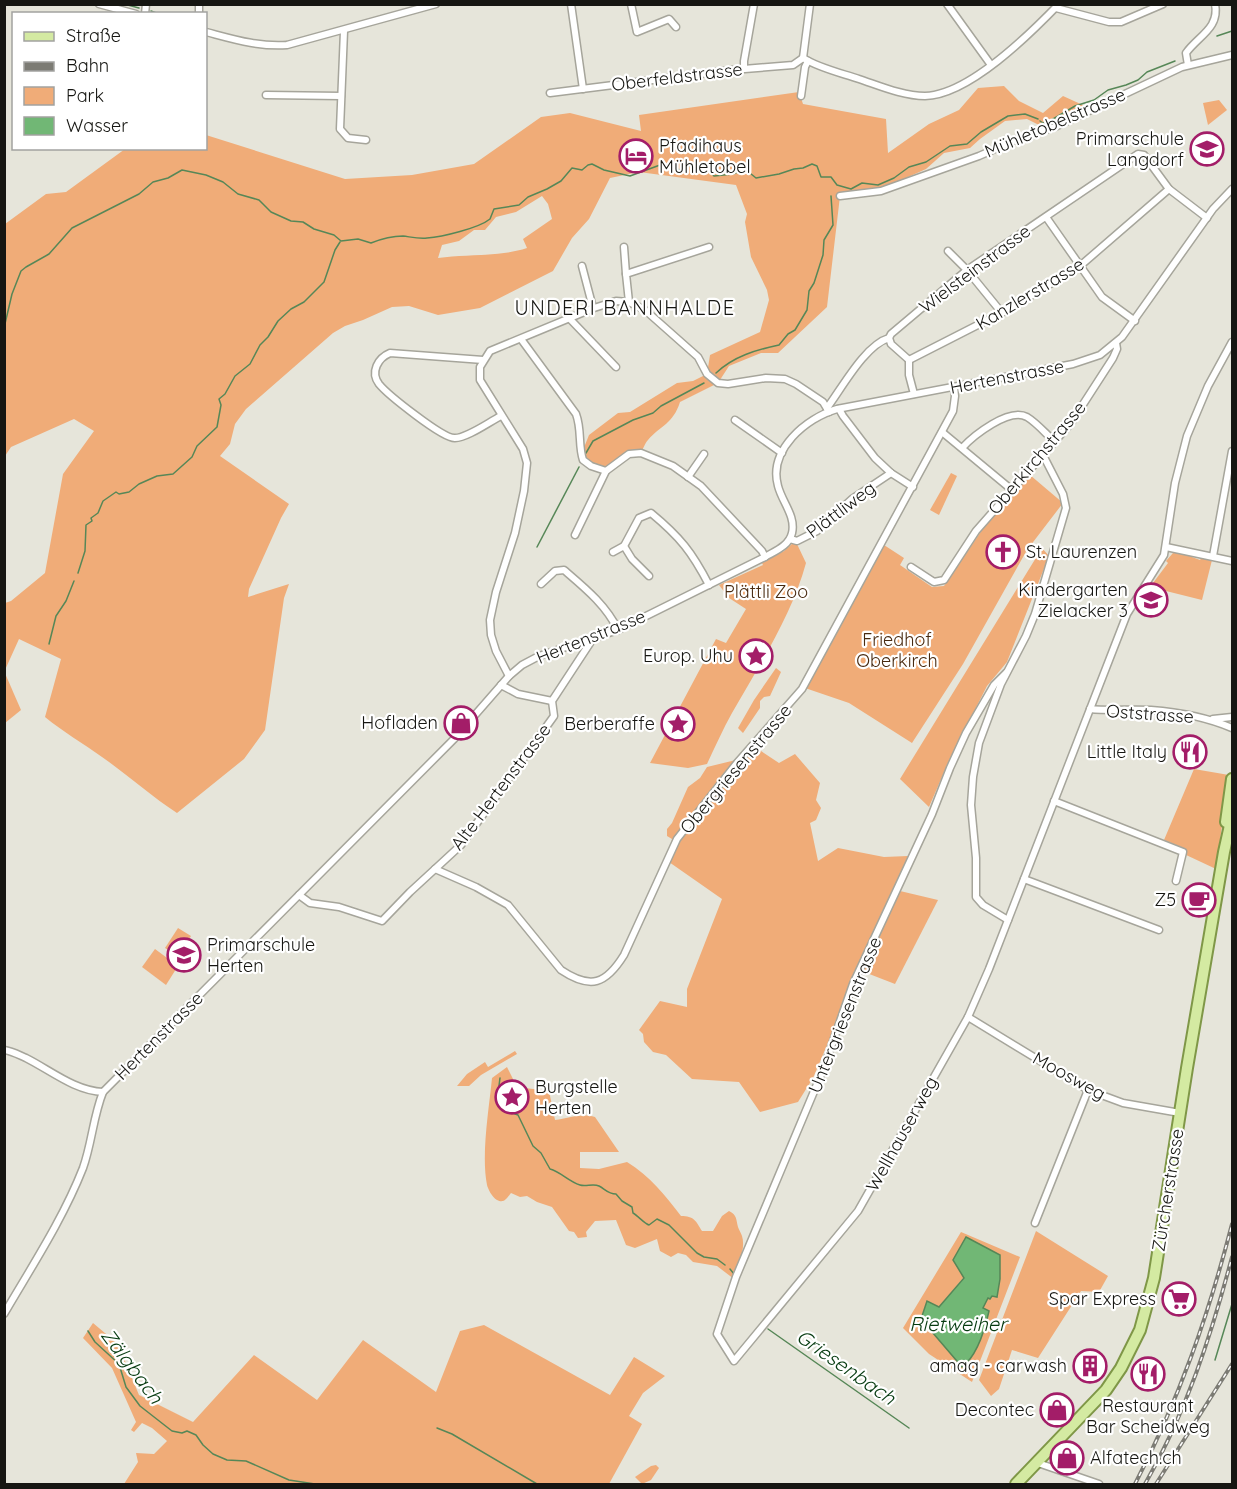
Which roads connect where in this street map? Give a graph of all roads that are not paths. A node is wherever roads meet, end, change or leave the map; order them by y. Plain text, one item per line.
1 (99, 4) edge
2 (406, 4) edge
3 (436, 4) edge
4 (571, 4) edge
5 (631, 4) edge
6 (754, 4) edge
7 (810, 4) edge
8 (947, 4) edge
9 (1163, 4) edge
10 (1215, 4) edge
11 (1058, 6) edge
12 (129, 12) edge
13 (409, 12) junction
14 (676, 27) dead end
15 (344, 31) junction
16 (207, 32) edge
17 (1233, 55) edge
18 (806, 59) junction
19 (991, 65) junction
20 (1188, 65) junction
21 (744, 68) junction
22 (583, 89) junction
23 (549, 93) dead end
24 (266, 95) dead end
25 (341, 96) junction
26 (801, 96) dead end
27 (366, 140) dead end
28 (1169, 189) junction
29 (1233, 189) edge
30 (840, 196) dead end
31 (1046, 217) junction
32 (1207, 218) junction
33 (624, 247) dead end
34 (709, 247) dead end
35 (948, 251) dead end
36 (582, 266) dead end
37 (1080, 266) junction
38 (967, 270) junction
39 (626, 274) junction
40 (630, 302) junction
41 (593, 308) junction
42 (1002, 313) junction
43 (569, 318) junction
44 (1135, 321) junction
45 (889, 338) junction
46 (521, 339) junction
47 (1233, 342) edge
48 (1116, 343) junction
49 (483, 360) junction
50 (909, 360) junction
51 (616, 367) dead end
52 (954, 387) junction
53 (914, 394) junction
54 (839, 409) junction
55 (828, 410) junction
56 (501, 416) junction
57 (735, 420) dead end
58 (942, 432) junction
59 (1055, 442) junction
60 (962, 448) junction
61 (1233, 452) edge
62 (782, 453) junction
63 (704, 454) dead end
64 (1043, 456) junction
65 (606, 471) junction
66 (891, 473) junction
67 (688, 477) junction
68 (913, 487) junction
69 (1012, 490) junction
70 (574, 535) dead end
71 (790, 539) junction
72 (624, 546) junction
73 (1166, 546) junction
74 (613, 552) dead end
75 (1212, 556) junction
76 (765, 557) junction
77 (1233, 561) edge
78 (911, 567) dead end
79 (649, 576) dead end
80 (541, 584) dead end
81 (709, 585) junction
82 (618, 630) junction
83 (592, 639) junction
84 (1006, 673) junction
85 (509, 676) junction
86 (501, 685) junction
87 (552, 701) junction
88 (1090, 709) junction
89 (1233, 717) edge
90 (1209, 719) junction
91 (1233, 728) edge
92 (1233, 779) edge
93 (1054, 801) junction
94 (1233, 816) edge
95 (1228, 853) edge
96 (435, 869) junction
97 (1024, 879) junction
98 (1176, 881) dead end
99 (298, 895) junction
100 (1008, 920) junction
101 (1158, 930) dead end
102 (968, 1017) junction
103 (4, 1050) edge
104 (1088, 1090) junction
105 (103, 1092) junction
106 (1180, 1113) junction
107 (1035, 1223) dead end
108 (4, 1314) edge
109 (734, 1361) joint
110 (1038, 1463) junction
111 (1016, 1485) edge
112 (1099, 1485) edge

1 - 12 street
2 - 13 street
3 - 13 street
4 - 22 street
5 - 14 street
6 - 21 street
7 - 18 street
8 - 19 street
9 - 11 street
10 - 20 street
11 - 19 street
13 - 15 street
15 - 16 street
15 - 25 street
17 - 20 street, Mühletobelstrasse
18 - 19 street
18 - 21 street, Oberfeldstrasse
18 - 26 street
20 - 30 street, Mühletobelstrasse
21 - 22 street, Oberfeldstrasse
22 - 23 street, Oberfeldstrasse
24 - 25 street
25 - 27 street
28 - 31 street, Wielsteinstrasse
28 - 32 street
28 - 37 street, Kanzlerstrasse
29 - 32 street, Oberkirchstrasse
31 - 37 street
31 - 38 street, Wielsteinstrasse
32 - 44 street, Oberkirchstrasse
33 - 39 street
34 - 39 street
35 - 38 street
36 - 41 street
37 - 42 street, Kanzlerstrasse
37 - 44 street
38 - 42 street
38 - 45 street, Wielsteinstrasse
39 - 40 street
40 - 41 street
40 - 55 street
41 - 43 street
42 - 50 street, Kanzlerstrasse
43 - 46 street
43 - 51 street
44 - 48 street, Oberkirchstrasse
45 - 50 street
45 - 55 street, Wielsteinstrasse
46 - 49 street
46 - 65 street
47 - 73 street, Wellhauserweg
48 - 52 street, Hertenstrasse
48 - 59 street, Oberkirchstrasse
49 - 56 street
49 - 56 street
50 - 53 street
52 - 53 street, Hertenstrasse
52 - 58 street, Obergriesenstrasse
53 - 54 street, Hertenstrasse
54 - 55 street, Hertenstrasse
54 - 66 street
55 - 62 street, Hertenstrasse
56 - 85 street
57 - 62 street
58 - 60 street
58 - 68 street, Obergriesenstrasse
59 - 60 street
59 - 64 street, Oberkirchstrasse
60 - 69 street
61 - 75 street
62 - 71 street, Hertenstrasse
63 - 67 street
64 - 69 street, Oberkirchstrasse
64 - 84 street
65 - 67 street
65 - 70 street
66 - 68 street
66 - 71 street, Plättliweg
67 - 76 street
68 - 96 street, Obergriesenstrasse
69 - 78 street, Oberkirchstrasse
71 - 76 street, Hertenstrasse
72 - 74 street
72 - 79 street
72 - 81 street
73 - 75 street
73 - 88 street, Wellhauserweg
75 - 77 street
76 - 81 street, Hertenstrasse
80 - 82 street
81 - 82 street, Hertenstrasse
82 - 83 street, Hertenstrasse
83 - 85 street, Hertenstrasse
83 - 87 street, Alte Hertenstrasse
84 - 100 street
84 - 109 street, Untergriesenstrasse
85 - 86 street, Hertenstrasse
86 - 87 street
86 - 99 street, Hertenstrasse
87 - 96 street, Alte Hertenstrasse
88 - 90 street, Oststrasse
88 - 93 street, Wellhauserweg
89 - 90 street, Oststrasse
90 - 91 street, Oststrasse
92 - 95 main road, Zürcherstrasse
93 - 97 street, Wellhauserweg
93 - 98 street
94 - 95 main road, Zürcherstrasse
95 - 106 main road, Zürcherstrasse
96 - 99 street
97 - 100 street, Wellhauserweg
97 - 101 street
99 - 105 street, Hertenstrasse
100 - 102 street, Wellhauserweg
102 - 104 street, Moosweg
102 - 109 street, Wellhauserweg
103 - 105 street, Hertenstrasse
104 - 106 street, Moosweg
104 - 107 street
105 - 108 street
106 - 110 main road, Zürcherstrasse
110 - 111 main road, Zürcherstrasse
110 - 112 street

